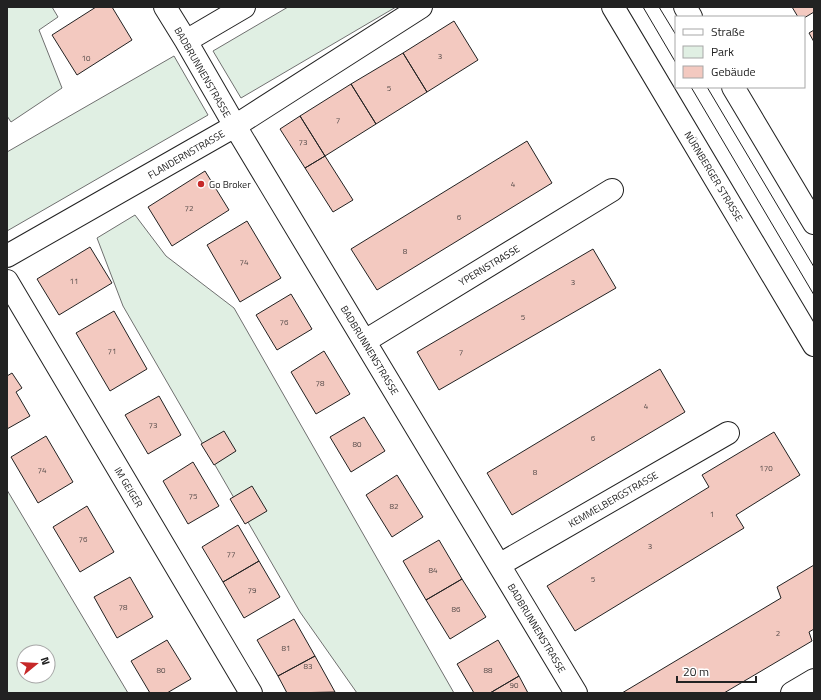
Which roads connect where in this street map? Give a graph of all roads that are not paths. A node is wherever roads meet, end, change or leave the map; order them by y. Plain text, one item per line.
1 (165, 7) edge
2 (244, 7) edge
3 (421, 7) edge
4 (614, 7) edge
5 (685, 7) edge
6 (690, 16) edge
7 (186, 41) junction
8 (734, 88) edge
9 (235, 126) junction
10 (612, 190) dead end
11 (814, 223) edge
12 (7, 256) edge
13 (7, 281) edge
14 (365, 341) junction
15 (814, 345) edge
16 (728, 433) dead end
17 (499, 566) junction
18 (814, 680) edge
19 (251, 693) edge
20 (576, 693) edge
21 (792, 693) edge

1 - 7 street, BADBRUNNENSTRASSE
2 - 7 street
3 - 9 street, FLANDERNSTRASSE
4 - 15 street, NÜRNBERGER STRASSE
5 - 6 street
7 - 9 street, BADBRUNNENSTRASSE
8 - 11 street
9 - 12 street, FLANDERNSTRASSE
9 - 14 street, BADBRUNNENSTRASSE
10 - 14 street, YPERNSTRASSE
13 - 19 street, IM GEIGER
14 - 17 street, BADBRUNNENSTRASSE
16 - 17 street, KEMMELBERGSTRASSE
17 - 20 street, BADBRUNNENSTRASSE
18 - 21 street

